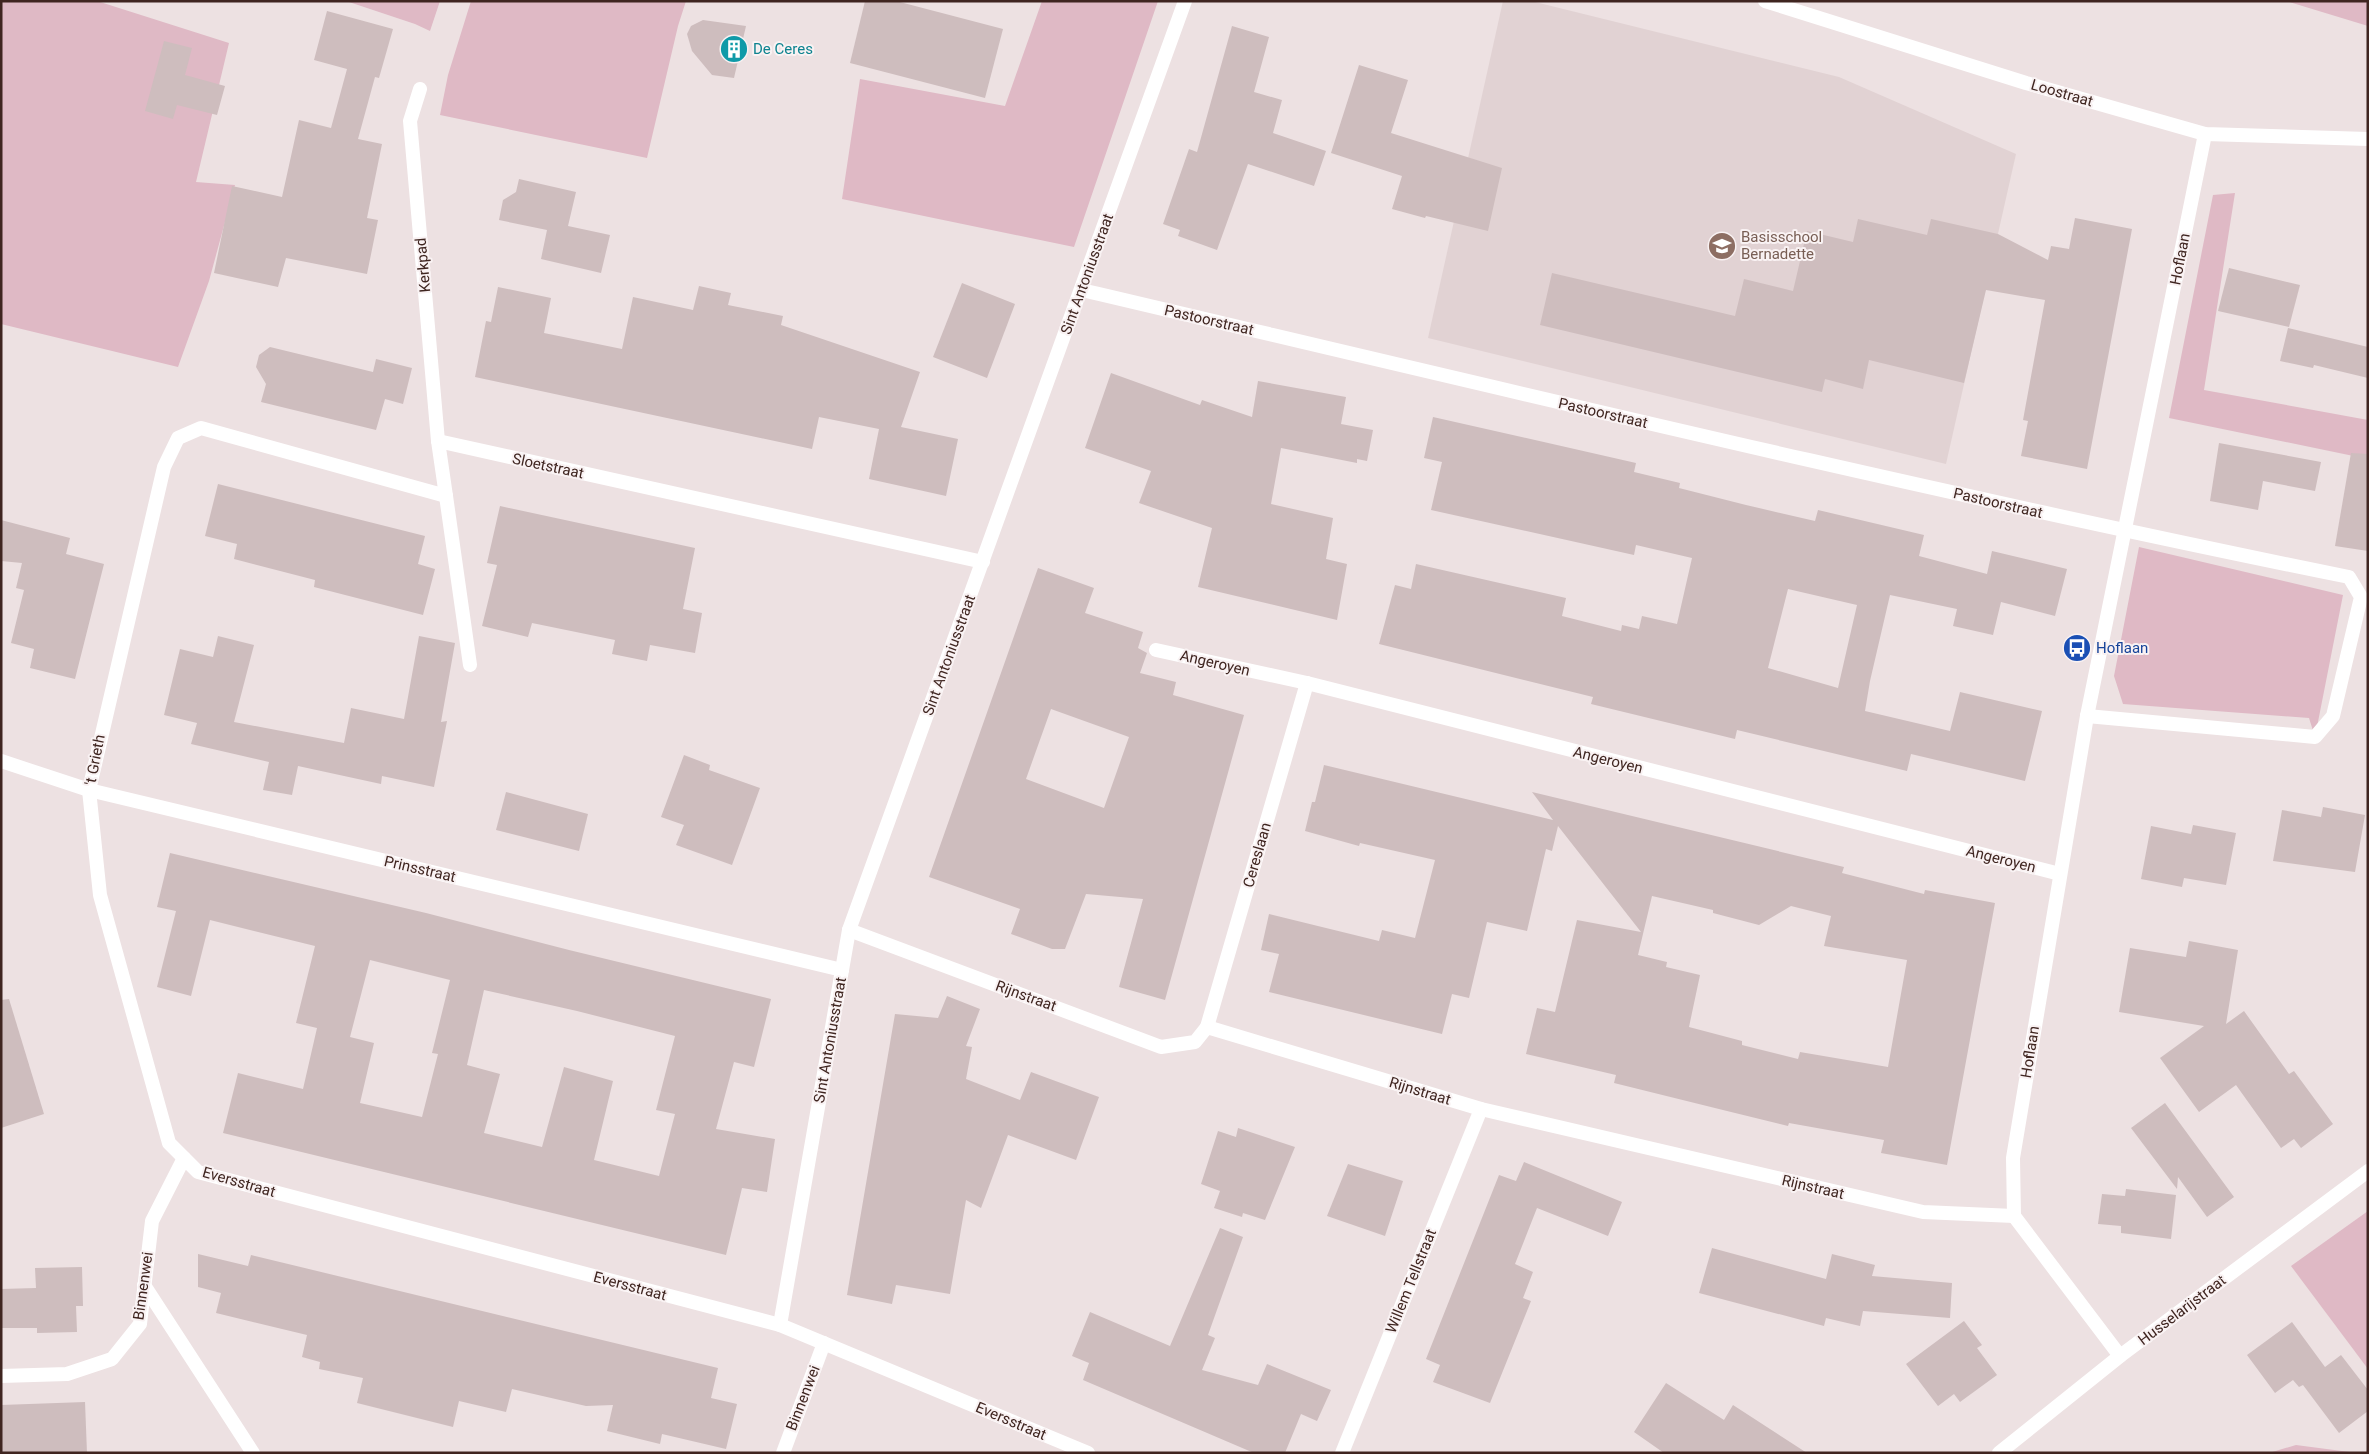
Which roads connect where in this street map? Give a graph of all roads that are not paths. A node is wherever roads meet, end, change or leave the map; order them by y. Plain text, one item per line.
1 (1185, 1) edge
2 (1765, 1) edge
3 (420, 89) dead end
4 (2205, 134) junction
5 (2368, 139) edge
6 (1082, 290) junction
7 (438, 441) junction
8 (446, 496) junction
9 (2125, 531) junction
10 (983, 562) junction
11 (1156, 650) dead end
12 (470, 666) dead end
13 (1307, 684) junction
14 (2087, 716) junction
15 (1, 762) edge
16 (88, 790) junction
17 (2060, 874) junction
18 (849, 930) junction
19 (842, 970) junction
20 (1207, 1027) junction
21 (1481, 1109) junction
22 (169, 1143) joint
23 (184, 1158) junction
24 (2368, 1171) edge
25 (2014, 1216) junction
26 (144, 1285) junction
27 (780, 1325) junction
28 (824, 1343) junction
29 (2120, 1356) junction
30 (1, 1376) edge
31 (253, 1453) edge
32 (783, 1453) edge
33 (1088, 1453) edge
34 (1342, 1453) edge
35 (1999, 1453) edge

1 - 6 street, Sint Antoniusstraat
2 - 4 street, Loostraat
3 - 7 street, Kerkpad
4 - 5 street, Loostraat
4 - 9 street, Hoflaan
6 - 9 street, Pastoorstraat
6 - 10 street, Sint Antoniusstraat
7 - 8 street
7 - 10 street, Sloetstraat
8 - 12 street
8 - 16 street, 't Grieth
9 - 14 street, Hoflaan
9 - 14 street
10 - 18 street, Sint Antoniusstraat
11 - 13 street, Angeroyen
13 - 17 street, Angeroyen
13 - 20 street, Cereslaan
14 - 17 street, Hoflaan
15 - 16 street, Prinsstraat
16 - 19 street, Prinsstraat
16 - 22 street, 't Grieth
17 - 25 street, Hoflaan
18 - 19 street, Sint Antoniusstraat
18 - 20 street, Rijnstraat
19 - 27 street, Sint Antoniusstraat
20 - 21 street, Rijnstraat
21 - 25 street, Rijnstraat
21 - 34 street, Willem Tellstraat
22 - 23 street, Eversstraat
23 - 26 street, Binnenwei
23 - 27 street, Eversstraat
24 - 29 street, Husselarijstraat
25 - 29 street
26 - 30 street, Binnenwei
26 - 31 street
27 - 28 street, Eversstraat
28 - 32 street, Binnenwei
28 - 33 street, Eversstraat
29 - 35 street, Husselarijstraat

